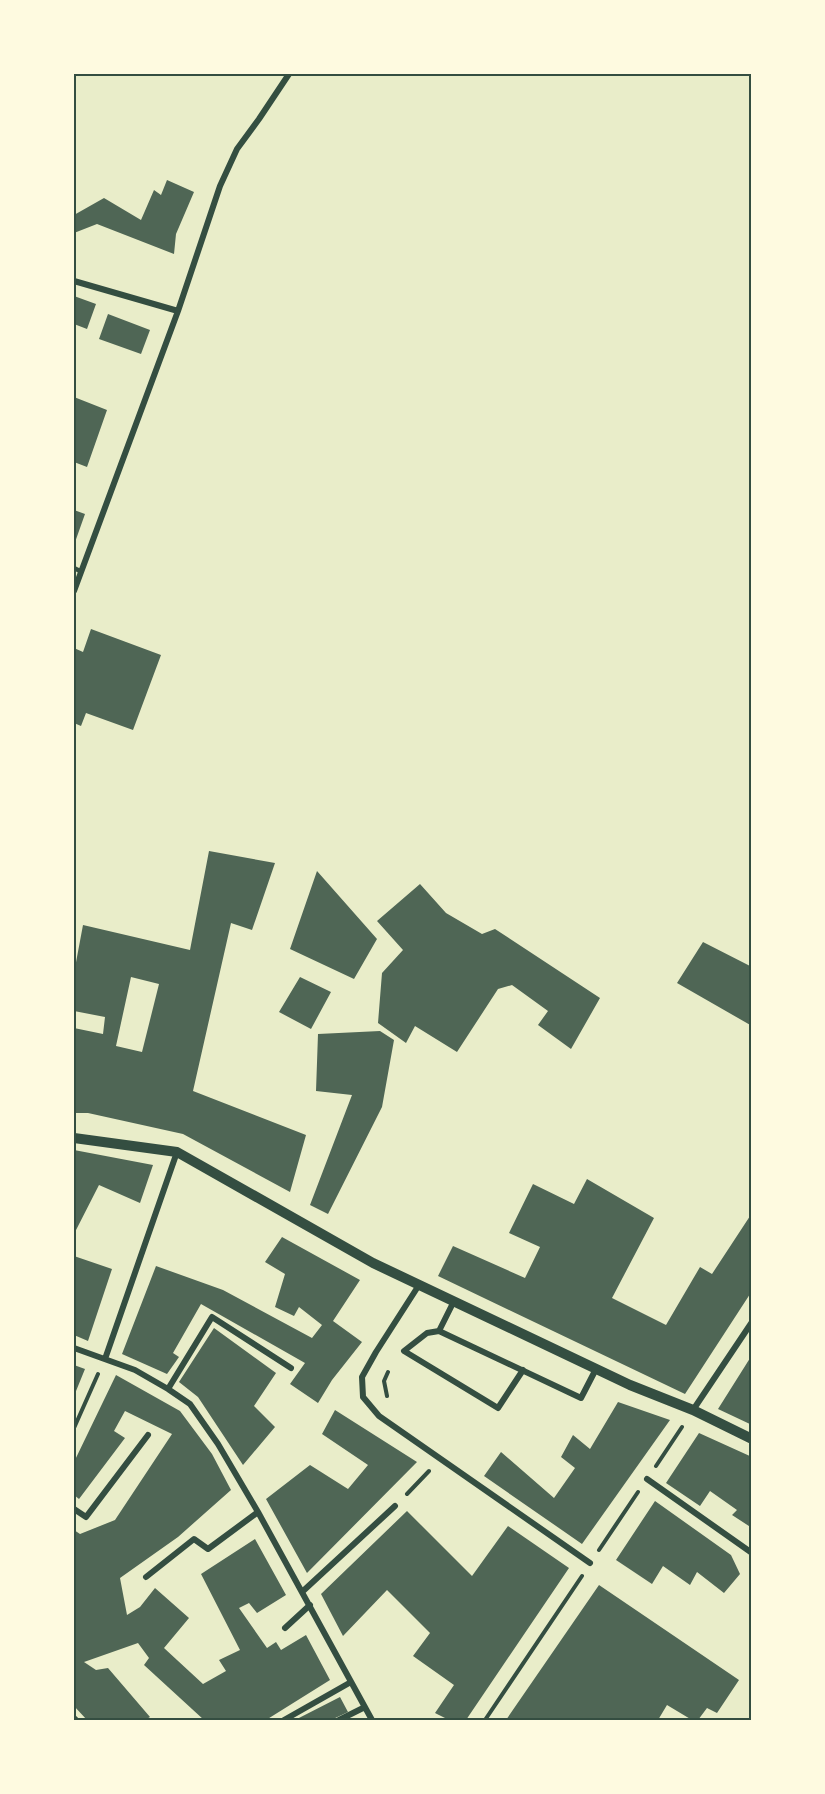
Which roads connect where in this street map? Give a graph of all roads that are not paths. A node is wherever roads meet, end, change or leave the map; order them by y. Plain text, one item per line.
1 (289, 74) edge
2 (74, 281) edge
3 (178, 311) junction
4 (77, 570) edge
5 (74, 591) edge
6 (74, 1138) edge
7 (177, 1152) junction
8 (419, 1285) junction
9 (454, 1301) junction
10 (752, 1322) edge
11 (439, 1330) junction
12 (74, 1348) edge
13 (105, 1359) junction
14 (291, 1368) dead end
15 (523, 1370) junction
16 (596, 1370) junction
17 (168, 1389) junction
18 (693, 1410) junction
19 (148, 1435) dead end
20 (752, 1439) edge
21 (647, 1479) dead end
22 (395, 1506) road end
23 (74, 1509) edge
24 (258, 1512) junction
25 (752, 1553) edge
26 (590, 1563) dead end
27 (147, 1577) dead end
28 (302, 1592) junction
29 (310, 1605) junction
30 (285, 1628) dead end
31 (351, 1682) junction
32 (364, 1707) junction
33 (284, 1720) edge
34 (339, 1720) edge
35 (372, 1720) edge

1 - 3 street
2 - 3 street
3 - 4 street
4 - 5 street
6 - 7 street
7 - 8 street
7 - 13 street
8 - 9 street
8 - 26 street
9 - 11 street
9 - 16 street
10 - 18 street
11 - 15 street
11 - 15 street
12 - 13 street
13 - 17 street
14 - 17 street
15 - 16 street
16 - 18 street
17 - 24 street
18 - 20 street
19 - 23 street
21 - 25 street
22 - 28 street
24 - 27 street
24 - 28 street
28 - 29 street
29 - 30 street
29 - 31 street
31 - 32 street
31 - 33 street
32 - 34 street
32 - 35 street

